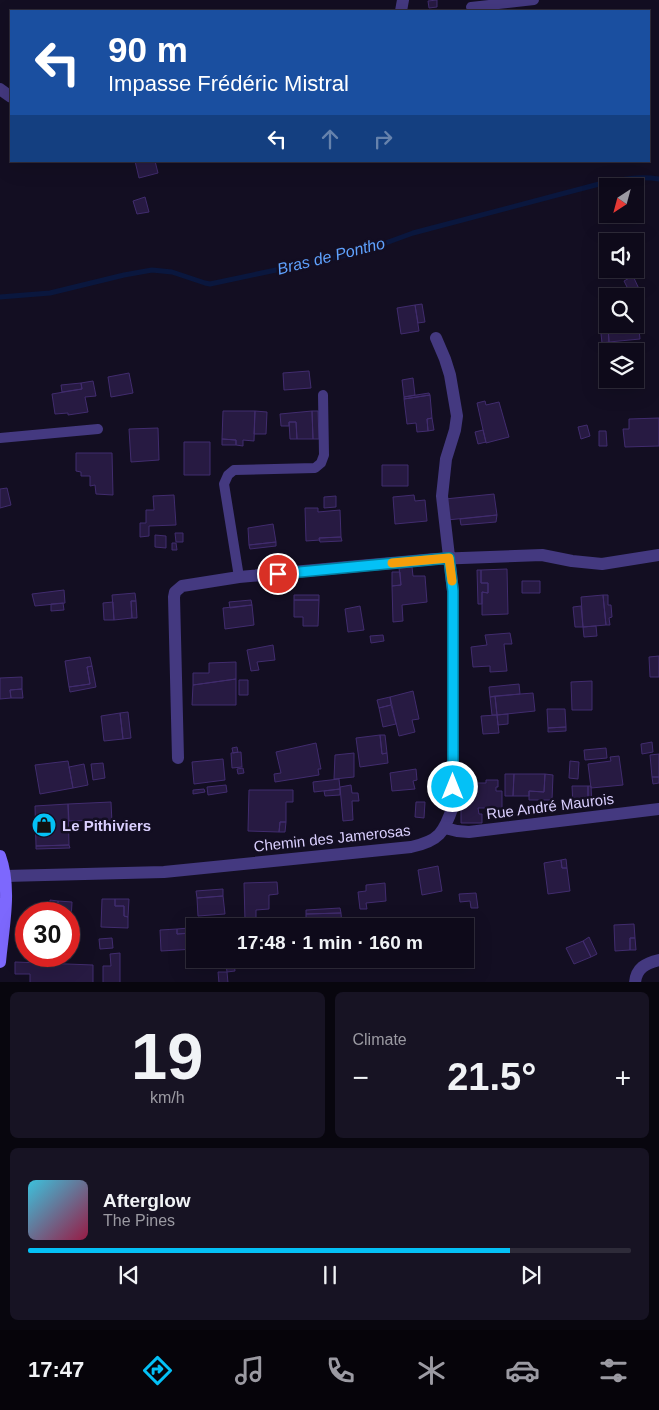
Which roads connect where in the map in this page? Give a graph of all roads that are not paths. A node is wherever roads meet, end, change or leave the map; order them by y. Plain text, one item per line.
1 (534, 0) edge
2 (471, 7) dead end
3 (436, 338) dead end
4 (324, 395) dead end
5 (98, 429) dead end
6 (0, 438) edge
7 (659, 555) edge
8 (449, 558) junction
9 (239, 577) junction
10 (178, 758) dead end
11 (659, 809) edge
12 (445, 828) junction
13 (0, 856) edge
14 (5, 876) junction
15 (1, 948) edge
16 (659, 960) edge
17 (0, 962) edge
18 (635, 982) edge

1 - 2 lane
3 - 8 street
4 - 9 lane
5 - 6 lane
7 - 8 street
8 - 9 street
8 - 12 street
9 - 10 street
11 - 12 street, Rue André Maurois
12 - 14 street, Chemin des Jamerosas
13 - 14 main road
14 - 15 main road
15 - 17 main road
16 - 18 street

